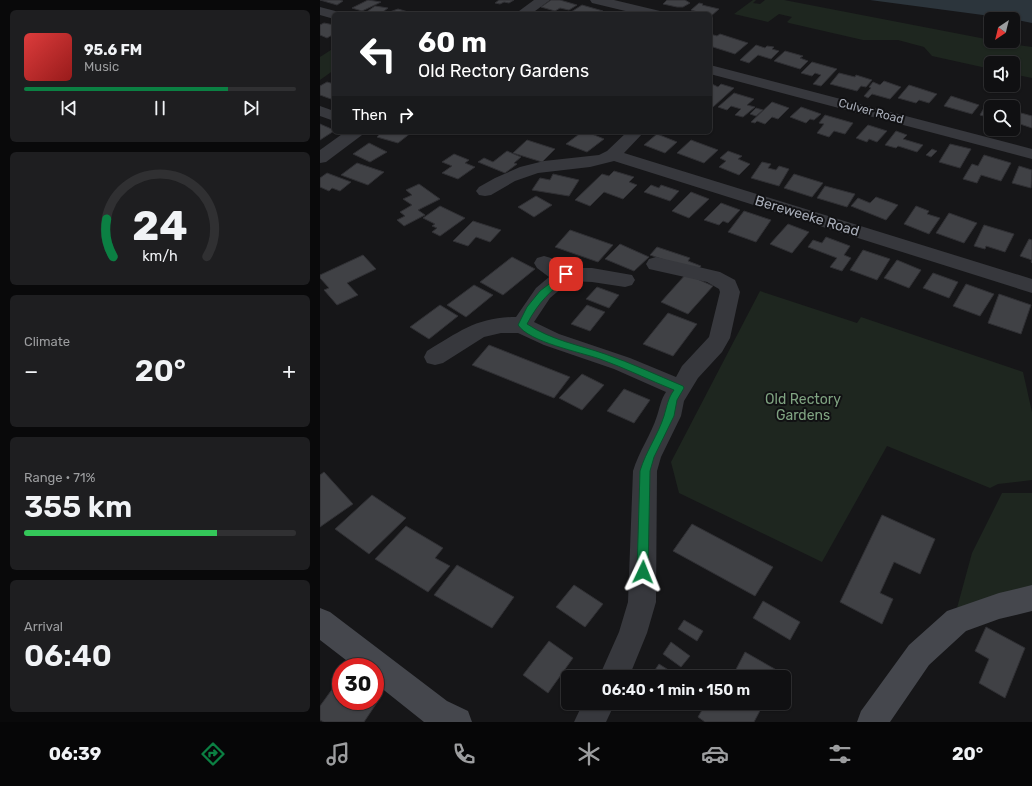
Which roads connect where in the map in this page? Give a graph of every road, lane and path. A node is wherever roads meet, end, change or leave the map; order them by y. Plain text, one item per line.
1 (543, 0) edge
2 (597, 0) edge
3 (320, 11) edge
4 (525, 12) edge
5 (647, 12) edge
6 (332, 14) edge
7 (712, 70) edge
8 (320, 111) edge
9 (332, 115) edge
10 (353, 134) edge
11 (634, 134) edge
12 (1032, 154) edge
13 (613, 155) junction
14 (320, 158) edge
15 (485, 191) dead end
16 (544, 263) dead end
17 (656, 264) dead end
18 (562, 277) junction
19 (624, 280) dead end
20 (1032, 286) edge
21 (522, 325) junction
22 (435, 357) dead end
23 (680, 388) junction
24 (1032, 598) edge
25 (320, 622) edge
26 (617, 670) edge
27 (596, 710) edge
28 (457, 722) edge
29 (589, 722) edge
30 (872, 722) edge

1 - 4 street
2 - 5 street
3 - 6 street
7 - 12 street, Culver Road
8 - 9 street
10 - 14 street
11 - 13 street
13 - 15 street
13 - 20 street, Bereweeke Road
16 - 18 street
17 - 23 street
18 - 19 street
18 - 21 street
21 - 22 street
21 - 23 street
23 - 26 street
24 - 30 street
25 - 28 street
27 - 29 street

